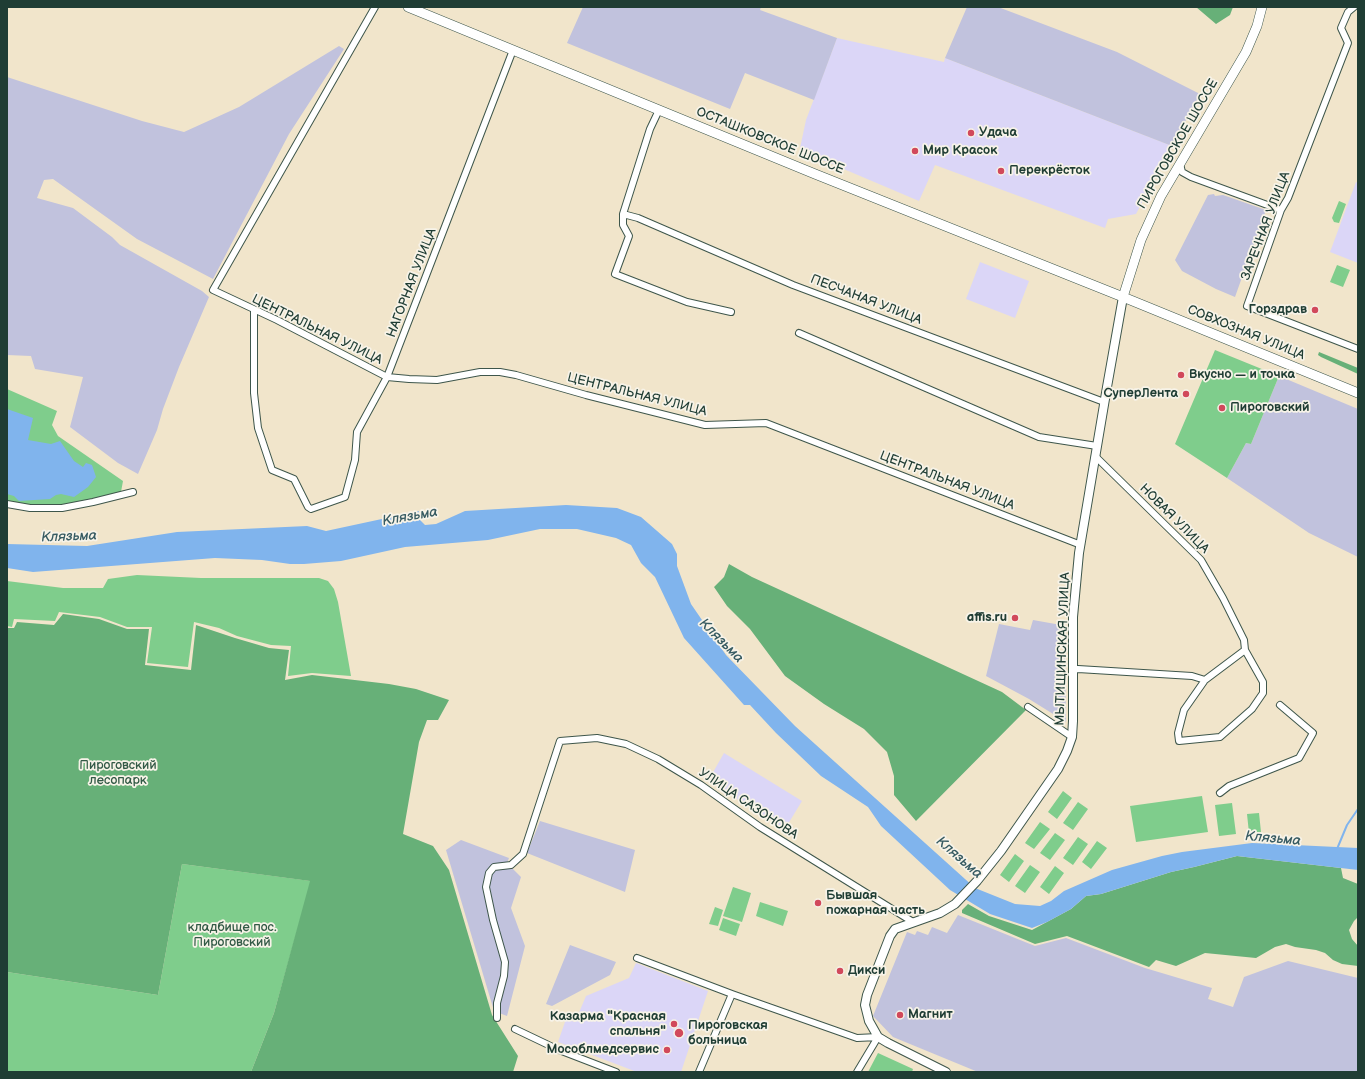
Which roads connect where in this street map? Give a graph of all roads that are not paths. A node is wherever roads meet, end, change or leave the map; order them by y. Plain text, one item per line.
1 (375, 7) edge
2 (408, 7) edge
3 (1262, 7) edge
4 (1354, 7) edge
5 (513, 50) junction
6 (659, 110) junction
7 (1180, 163) junction
8 (1187, 175) junction
9 (1172, 176) junction
10 (1281, 210) junction
11 (623, 214) junction
12 (1123, 297) junction
13 (254, 310) junction
14 (731, 312) dead end
15 (799, 333) dead end
16 (1358, 349) edge
17 (387, 377) junction
18 (1358, 393) edge
19 (1104, 402) junction
20 (1097, 446) junction
21 (1095, 456) junction
22 (133, 492) dead end
23 (7, 504) edge
24 (1081, 544) junction
25 (1244, 650) junction
26 (1073, 670) junction
27 (1205, 680) junction
28 (1280, 705) dead end
29 (1028, 707) dead end
30 (1072, 737) junction
31 (1220, 793) dead end
32 (913, 922) junction
33 (637, 958) dead end
34 (732, 994) junction
35 (497, 1018) dead end
36 (515, 1029) dead end
37 (878, 1037) junction
38 (616, 1072) edge
39 (699, 1072) edge
40 (857, 1072) edge
41 (946, 1072) edge

1 - 13 street, ЦЕНТРАЛЬНАЯ УЛИЦА
2 - 5 main road, ОСТАШКОВСКОЕ ШОССЕ
3 - 7 main road, ПИРОГОВСКОЕ ШОССЕ
4 - 10 street, ЗАРЕЧНАЯ УЛИЦА
5 - 6 main road, ОСТАШКОВСКОЕ ШОССЕ
5 - 17 street, НАГОРНАЯ УЛИЦА
6 - 11 street
6 - 12 main road, ОСТАШКОВСКОЕ ШОССЕ
7 - 8 street
7 - 9 main road, ПИРОГОВСКОЕ ШОССЕ
8 - 9 street
8 - 10 street
9 - 12 main road, ПИРОГОВСКОЕ ШОССЕ
10 - 16 street, ЗАРЕЧНАЯ УЛИЦА
11 - 14 street
11 - 19 street, ПЕСЧАНАЯ УЛИЦА
12 - 18 main road, СОВХОЗНАЯ УЛИЦА
12 - 19 street, МЫТИЩИНСКАЯ УЛИЦА
13 - 17 street, ЦЕНТРАЛЬНАЯ УЛИЦА
13 - 17 street, НАГОРНАЯ УЛИЦА
15 - 20 street
17 - 24 street, ЦЕНТРАЛЬНАЯ УЛИЦА
19 - 20 street, МЫТИЩИНСКАЯ УЛИЦА
20 - 21 street, МЫТИЩИНСКАЯ УЛИЦА
21 - 24 street, МЫТИЩИНСКАЯ УЛИЦА
21 - 25 street, НОВАЯ УЛИЦА
22 - 23 street
24 - 26 street, МЫТИЩИНСКАЯ УЛИЦА
25 - 27 street
25 - 27 street, НОВАЯ УЛИЦА
26 - 27 street
26 - 30 street, МЫТИЩИНСКАЯ УЛИЦА
28 - 31 street
29 - 30 street
30 - 32 street, МЫТИЩИНСКАЯ УЛИЦА
32 - 35 street, УЛИЦА САЗОНОВА
32 - 37 street, МЫТИЩИНСКАЯ УЛИЦА
33 - 34 street
34 - 37 street
34 - 39 street
36 - 38 street
37 - 40 street
37 - 41 street

